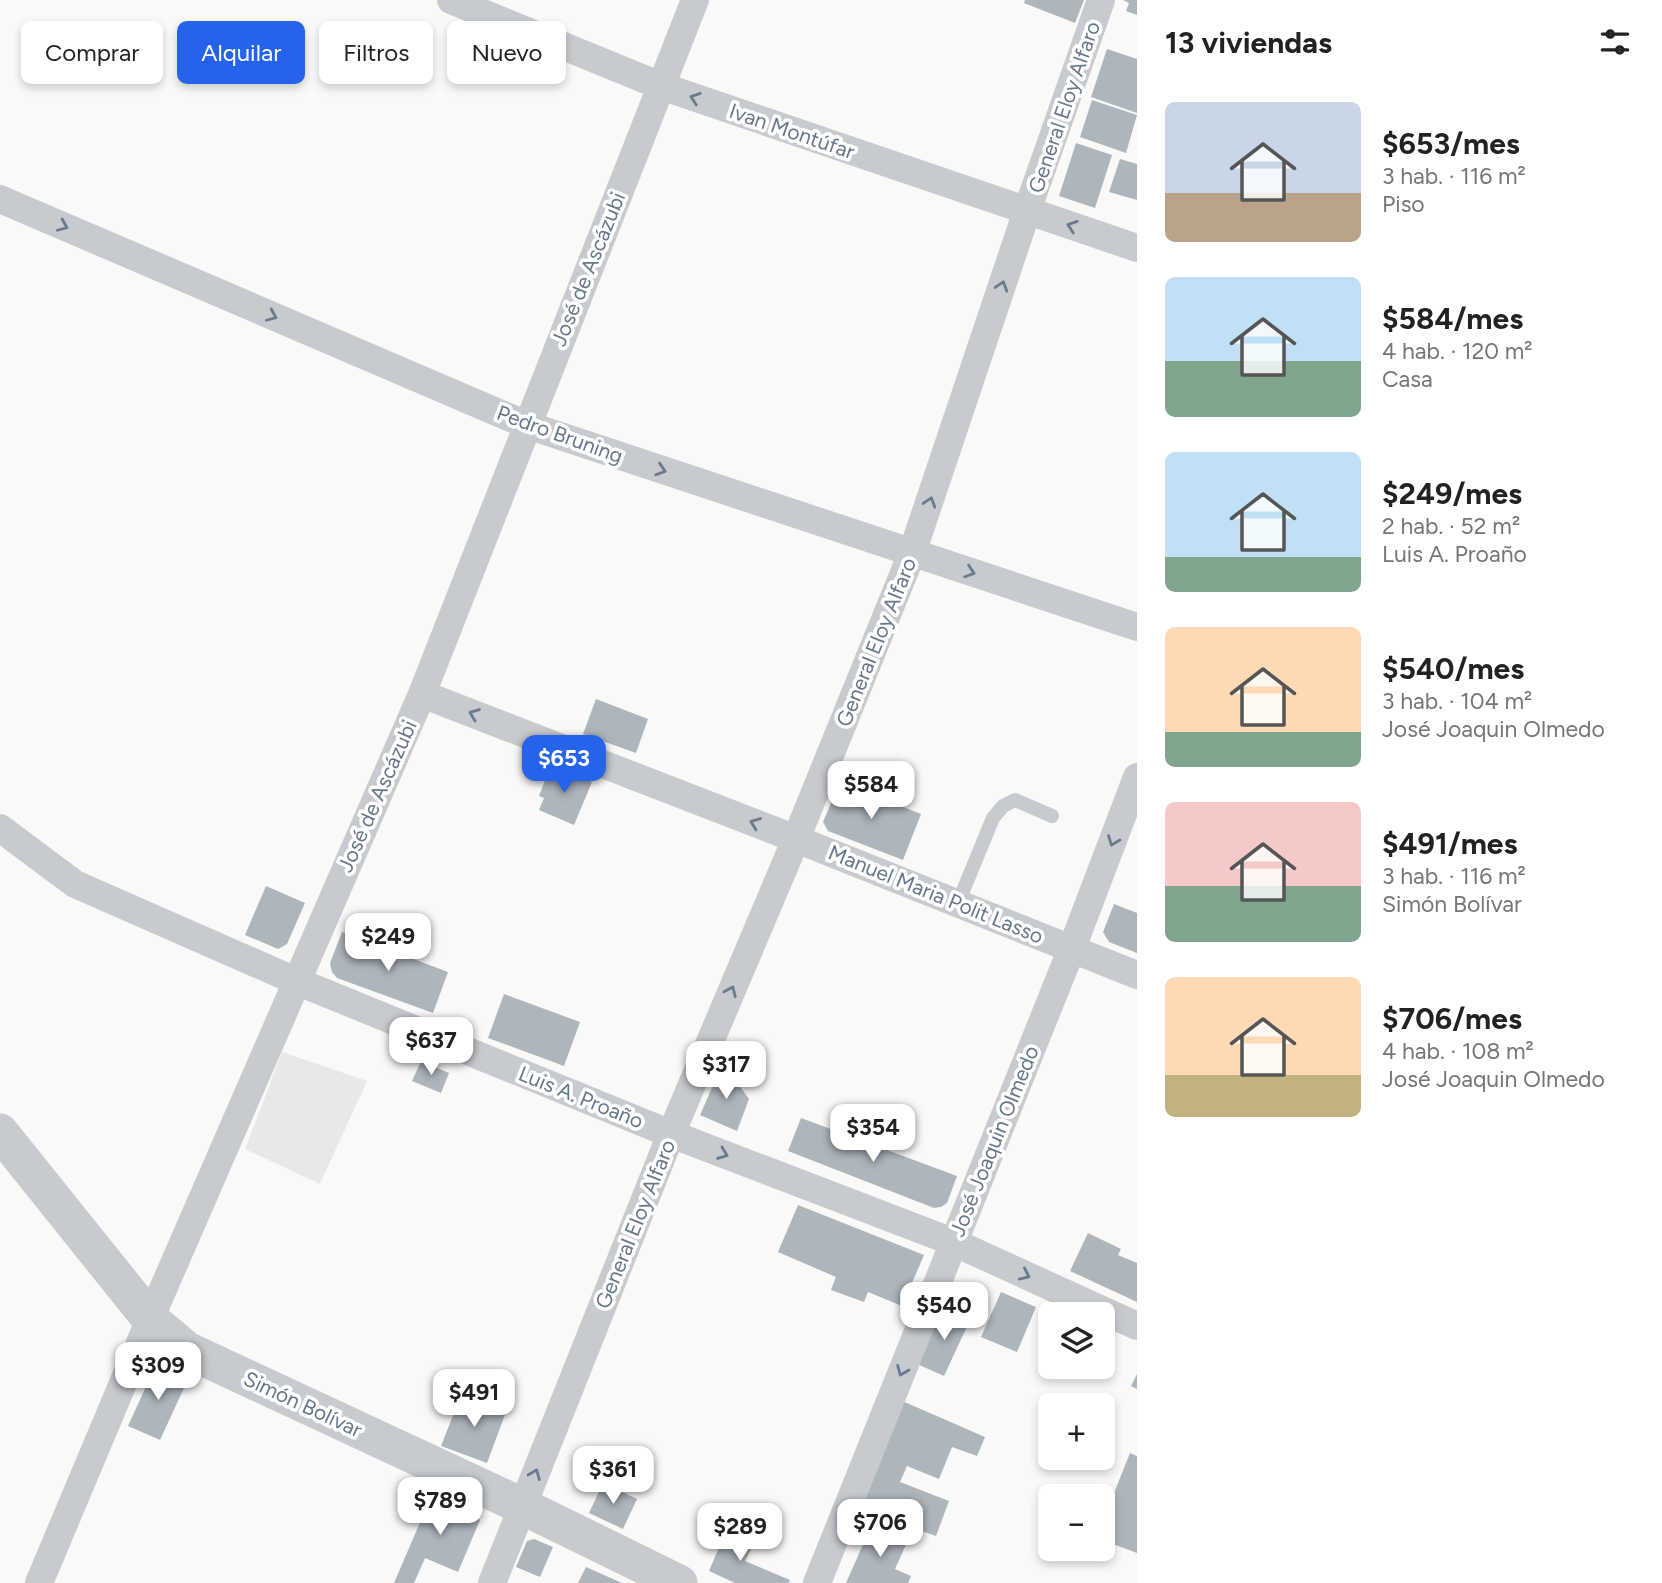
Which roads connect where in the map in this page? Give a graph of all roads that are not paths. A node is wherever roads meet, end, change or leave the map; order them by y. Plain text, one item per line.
1 (451, 0) edge
2 (695, 0) edge
3 (1101, 0) edge
4 (661, 86) junction
5 (0, 199) edge
6 (1027, 211) junction
7 (1137, 248) edge
8 (527, 425) junction
9 (912, 553) junction
10 (1137, 627) edge
11 (422, 694) junction
12 (1137, 777) edge
13 (1052, 816) dead end
14 (0, 828) edge
15 (796, 838) junction
16 (958, 903) junction
17 (1073, 948) junction
18 (1137, 975) edge
19 (296, 981) junction
20 (0, 1132) edge
21 (671, 1134) junction
22 (953, 1242) junction
23 (150, 1319) junction
24 (1137, 1326) edge
25 (522, 1506) junction
26 (39, 1583) edge
27 (492, 1583) edge
28 (679, 1583) edge
29 (817, 1583) edge

1 - 4 street, Ivan Montúfar
2 - 4 street, José de Ascázubi
3 - 6 street, General Eloy Alfaro
6 -> 4 street, Ivan Montúfar
4 - 8 street, José de Ascázubi
5 -> 8 street, Pedro Bruning
7 -> 6 street, Ivan Montúfar
9 -> 6 street, General Eloy Alfaro
8 -> 9 street, Pedro Bruning
8 - 11 street, José de Ascázubi
9 -> 10 street, Pedro Bruning
9 - 15 street, General Eloy Alfaro
15 -> 11 street, Manuel Maria Polit Lasso
11 - 19 street, José de Ascázubi
12 -> 17 street, José Joaquin Olmedo
13 - 16 lane
14 - 19 street, Luis A. Proaño
15 - 16 street, Manuel Maria Polit Lasso
21 -> 15 street, General Eloy Alfaro
16 - 17 street, Manuel Maria Polit Lasso
17 - 18 street, Manuel Maria Polit Lasso
17 - 22 street, José Joaquin Olmedo
19 - 21 street, Luis A. Proaño
19 - 23 street, José de Ascázubi
20 - 23 street, Simón Bolívar
21 -> 22 street, Luis A. Proaño
25 -> 21 street, General Eloy Alfaro
22 -> 24 street, Luis A. Proaño
22 -> 29 street, José Joaquin Olmedo
23 - 25 street, Simón Bolívar
23 - 26 street, José de Ascázubi
25 - 27 street, General Eloy Alfaro
25 - 28 street, Simón Bolívar

